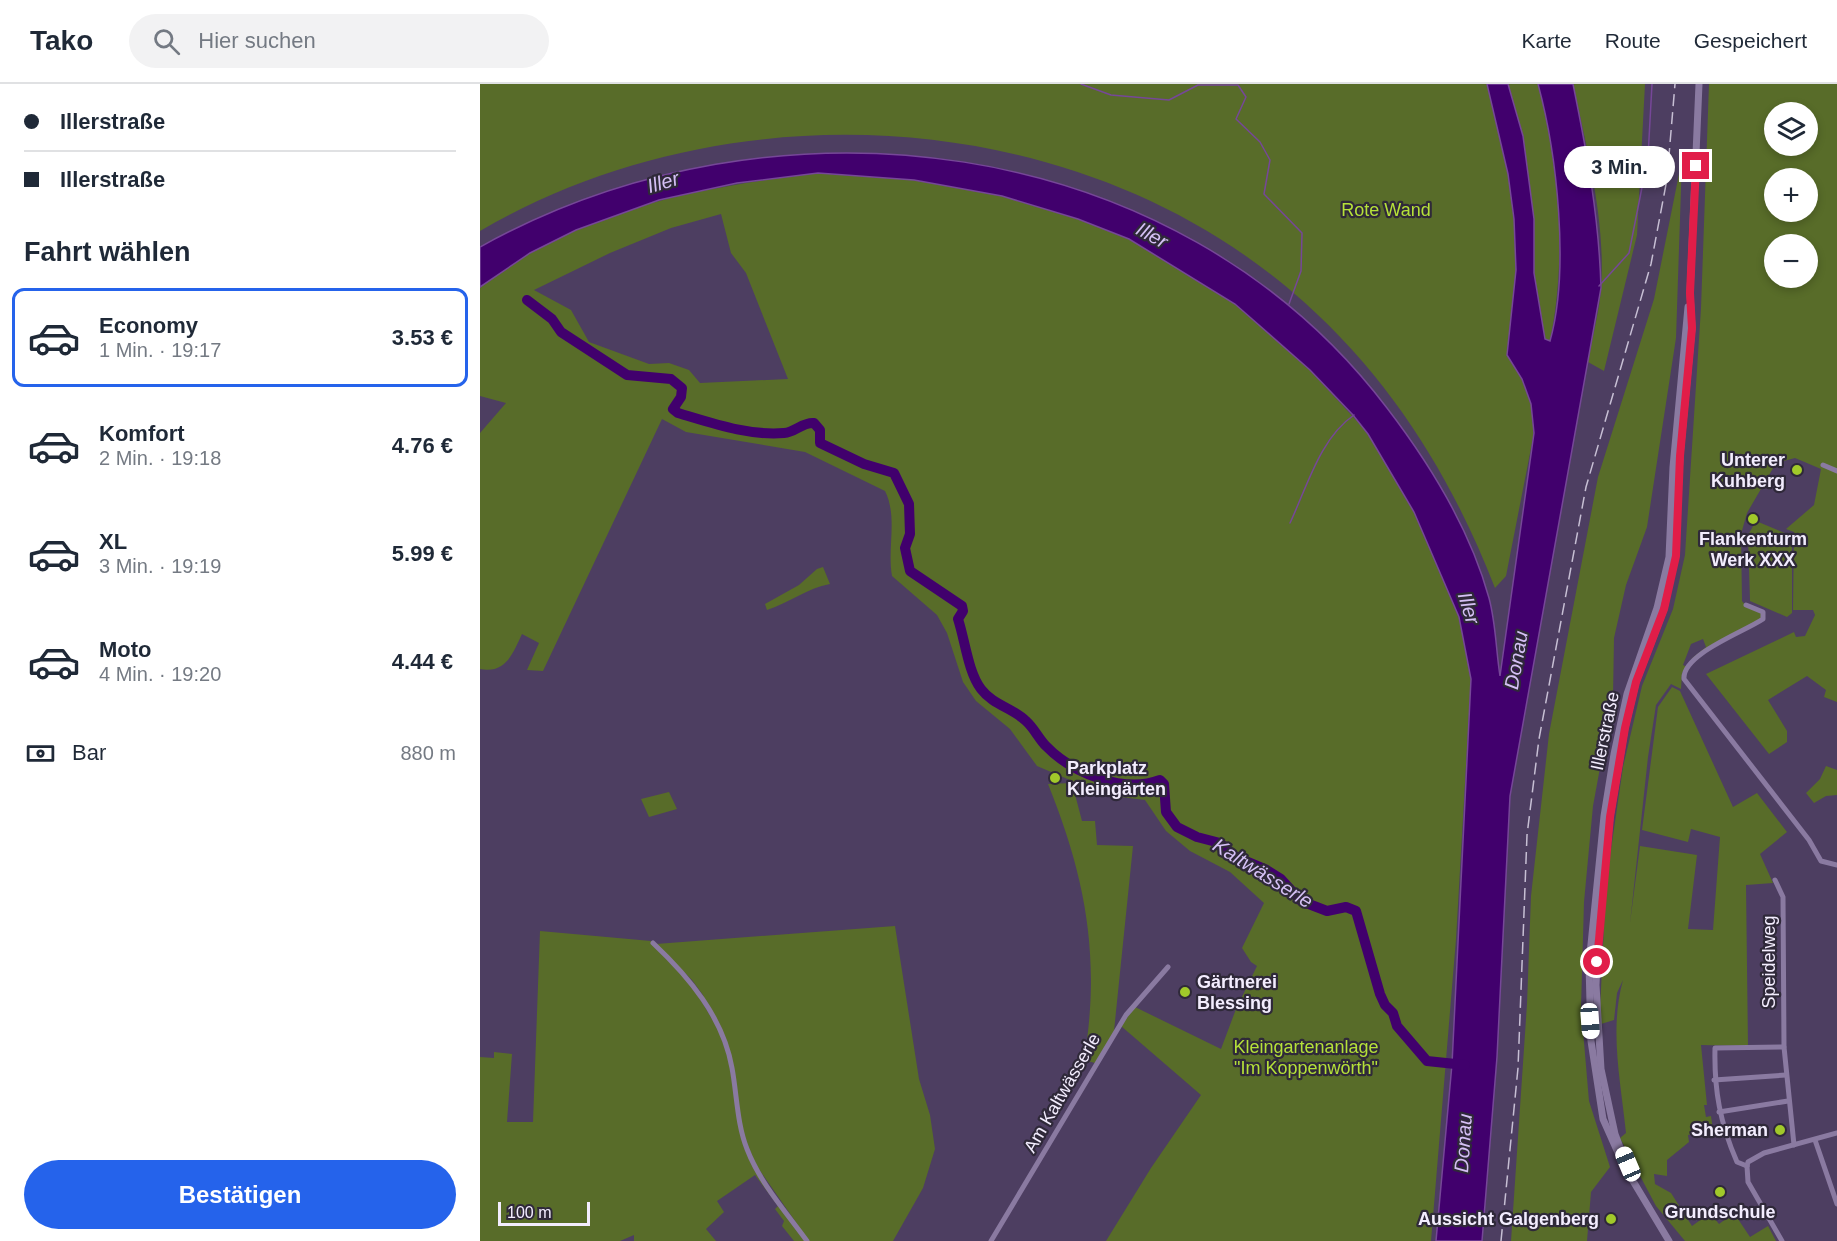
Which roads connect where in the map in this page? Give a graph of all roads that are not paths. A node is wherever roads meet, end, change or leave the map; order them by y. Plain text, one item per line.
1 (1699, 84) edge
2 (1823, 465) dead end
3 (1837, 471) edge
4 (1746, 604) dead end
5 (1837, 865) edge
6 (1775, 880) dead end
7 (653, 943) dead end
8 (1168, 967) dead end
9 (1784, 1047) junction
10 (1786, 1075) junction
11 (1714, 1080) junction
12 (1788, 1101) junction
13 (1719, 1112) junction
14 (1837, 1133) edge
15 (1815, 1140) junction
16 (1794, 1145) junction
17 (1747, 1166) junction
18 (1835, 1193) edge
19 (1837, 1204) edge
20 (807, 1241) edge
21 (991, 1241) edge
22 (1670, 1241) edge
23 (1782, 1241) edge

1 - 22 main road, Illerstraße
2 - 3 street
4 - 5 street
6 - 9 street, Speidelweg
7 - 20 street
8 - 21 street, Am Kaltwässerle
9 - 10 street, Speidelweg
9 - 11 street
10 - 11 street
10 - 12 street, Speidelweg
11 - 13 street
12 - 13 street
12 - 16 street, Speidelweg
13 - 17 street
14 - 15 street
15 - 16 street
15 - 18 street
16 - 17 street
17 - 23 street
18 - 19 street

